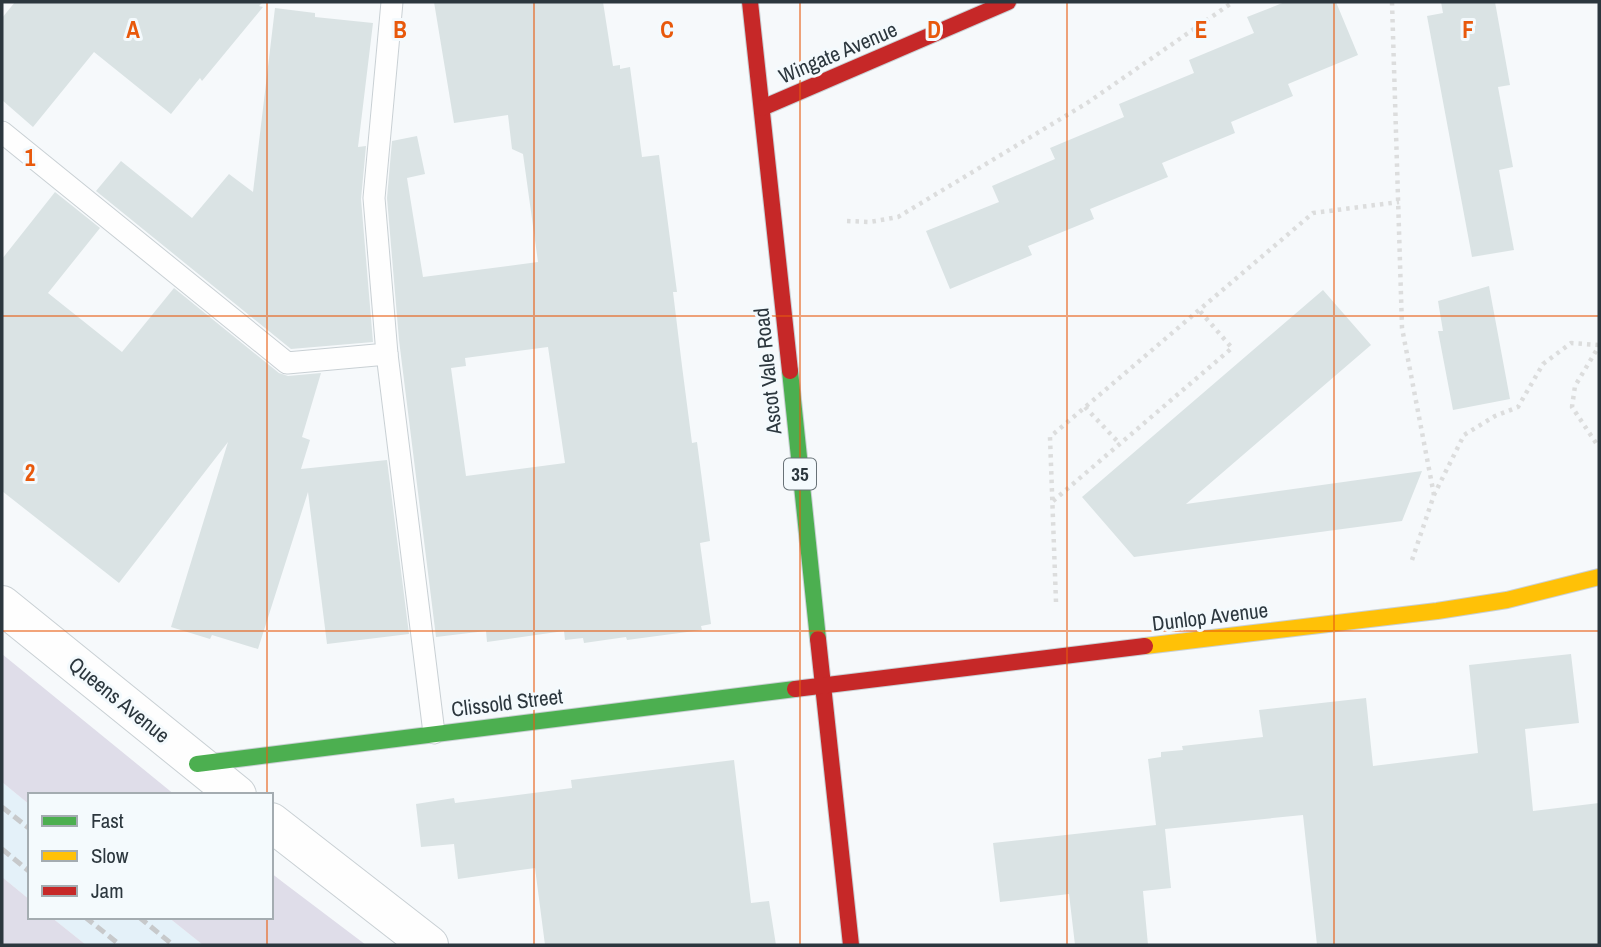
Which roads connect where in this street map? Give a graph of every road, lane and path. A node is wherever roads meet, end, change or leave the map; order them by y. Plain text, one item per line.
1 (392, 2) edge
2 (750, 2) edge
3 (1008, 2) edge
4 (1233, 2) edge
5 (1392, 2) edge
6 (762, 108) junction
7 (2, 132) edge
8 (1398, 202) junction
9 (847, 221) dead end
10 (1199, 310) junction
11 (1599, 345) edge
12 (387, 354) junction
13 (1085, 407) junction
14 (1596, 443) dead end
15 (1120, 444) junction
16 (1434, 495) junction
17 (1053, 502) junction
18 (1412, 561) dead end
19 (1599, 577) edge
20 (1056, 602) dead end
21 (2, 605) edge
22 (823, 685) junction
23 (434, 733) junction
24 (197, 764) junction
25 (234, 793) edge
26 (273, 824) edge
27 (429, 945) edge
28 (851, 945) edge

1 - 12 lane
2 - 6 street, Ascot Vale Road / 35
3 - 6 street, Wingate Avenue
4 - 9 path
5 - 8 path
6 - 22 street, Ascot Vale Road / 35
7 - 12 lane
8 - 10 path
8 - 16 path
10 - 13 path
10 - 15 path
11 - 14 path
11 - 16 path
12 - 23 lane
13 - 15 path
13 - 17 path
15 - 17 path
16 - 18 path
17 - 20 path
19 - 22 street, Dunlop Avenue
21 - 24 street, Queens Avenue
22 - 23 street, Clissold Street
22 - 28 street, Ascot Vale Road / 35
23 - 24 street, Clissold Street
24 - 25 street, Queens Avenue
26 - 27 street

